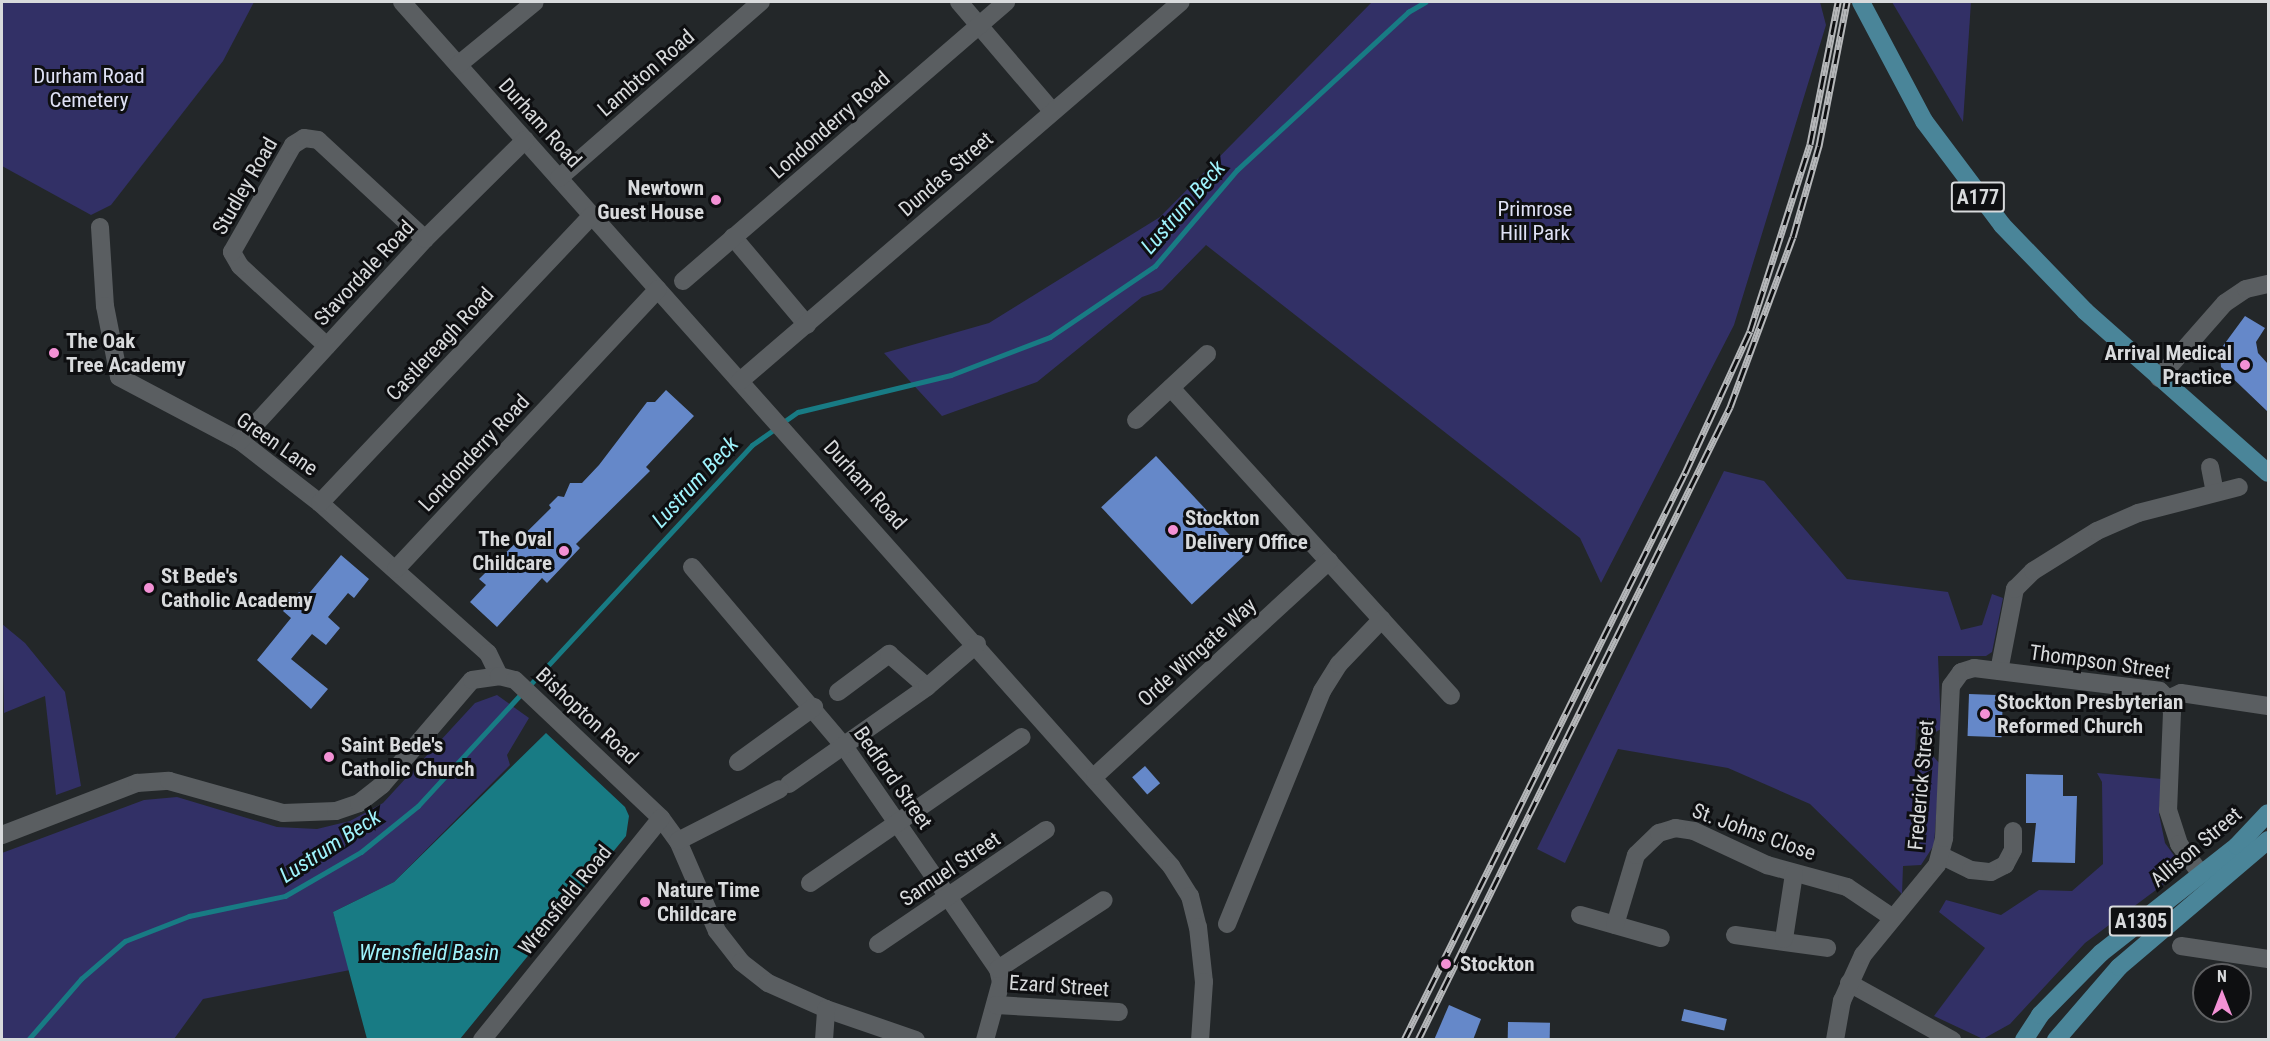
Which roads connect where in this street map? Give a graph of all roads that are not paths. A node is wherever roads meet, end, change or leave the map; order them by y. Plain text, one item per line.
1 (402, 2) edge
2 (535, 2) edge
3 (761, 2) edge
4 (959, 2) edge
5 (1006, 2) edge
6 (1181, 2) edge
7 (1861, 2) edge
8 (978, 25) junction
9 (459, 65) junction
10 (1052, 111) junction
11 (525, 140) junction
12 (559, 178) junction
13 (592, 215) junction
14 (100, 227) dead end
15 (733, 237) junction
16 (425, 239) junction
17 (683, 281) dead end
18 (2268, 284) edge
19 (658, 289) junction
20 (807, 324) junction
21 (327, 346) junction
22 (1207, 354) dead end
23 (2159, 378) junction
24 (740, 381) junction
25 (1171, 387) junction
26 (1136, 420) dead end
27 (240, 441) junction
28 (2210, 467) dead end
29 (2268, 472) edge
30 (2239, 487) dead end
31 (2215, 492) junction
32 (320, 503) junction
33 (1329, 561) junction
34 (693, 567) dead end
35 (396, 569) junction
36 (1382, 619) junction
37 (977, 644) junction
38 (1999, 671) junction
39 (1961, 672) joint
40 (507, 678) junction
41 (927, 687) junction
42 (838, 692) dead end
43 (1452, 696) dead end
44 (2168, 699) junction
45 (2268, 706) edge
46 (814, 707) junction
47 (1022, 737) dead end
48 (844, 746) junction
49 (738, 762) dead end
50 (1095, 776) junction
51 (2268, 813) edge
52 (662, 818) junction
53 (896, 823) junction
54 (1046, 830) dead end
55 (2013, 831) dead end
56 (2, 835) edge
57 (2268, 840) edge
58 (678, 841) junction
59 (1940, 855) junction
60 (1794, 874) junction
61 (2201, 874) junction
62 (810, 883) dead end
63 (948, 898) junction
64 (1104, 900) dead end
65 (1580, 915) dead end
66 (1893, 918) junction
67 (1227, 924) dead end
68 (1615, 925) junction
69 (1735, 935) dead end
70 (1660, 938) dead end
71 (1784, 939) junction
72 (878, 944) dead end
73 (2181, 946) dead end
74 (1827, 948) dead end
75 (2268, 959) edge
76 (998, 969) junction
77 (1849, 983) junction
78 (996, 1005) junction
79 (826, 1009) junction
80 (1119, 1012) dead end
81 (482, 1040) edge
82 (824, 1040) edge
83 (916, 1040) edge
84 (986, 1040) edge
85 (1200, 1040) edge
86 (1835, 1040) edge
87 (1952, 1040) edge
88 (2024, 1040) edge
89 (2056, 1040) edge

1 - 9 street, Durham Road
2 - 9 street
3 - 12 street, Lambton Road
4 - 8 street
5 - 8 street, Londonderry Road
6 - 10 street, Dundas Street
7 - 23 main road, A177
8 - 10 street
8 - 15 street, Londonderry Road
9 - 11 street, Durham Road
10 - 20 street, Dundas Street
11 - 12 street, Durham Road
11 - 16 street, Stavordale Road
12 - 13 street, Durham Road
13 - 19 street, Durham Road
13 - 32 street, Castlereagh Road
14 - 27 street, Green Lane
15 - 17 street, Londonderry Road
15 - 20 street
16 - 21 street, Stavordale Road
16 - 21 street, Studley Road
18 - 23 street
19 - 24 street, Durham Road
19 - 35 street, Londonderry Road
20 - 24 street, Dundas Street
21 - 27 street, Stavordale Road
22 - 25 street
23 - 29 main road, A177
24 - 37 street, Durham Road
25 - 26 street
25 - 33 street
27 - 32 street, Green Lane
28 - 31 street
30 - 31 street
31 - 38 street
32 - 35 street, Green Lane
33 - 36 street
33 - 50 street, Orde Wingate Way
34 - 46 street, Bedford Street
35 - 40 street, Green Lane
36 - 43 street
36 - 67 street
37 - 41 street
37 - 50 street, Durham Road
38 - 39 street, Thompson Street
38 - 44 street, Thompson Street
39 - 59 street, Frederick Street
40 - 52 street, Bishopton Road
40 - 56 street
41 - 42 street
41 - 48 street
44 - 45 street, Thompson Street
44 - 61 street
46 - 48 street, Bedford Street
46 - 49 street
47 - 53 street
48 - 53 street, Bedford Street
48 - 58 street
50 - 85 street, Durham Road
51 - 61 main road, Allison Street / A1305
52 - 58 street, Bishopton Road
52 - 81 street, Wrensfield Road
53 - 62 street
53 - 63 street, Bedford Street
54 - 63 street, Samuel Street
55 - 59 street
57 - 89 main road, Allison Street / A1305
58 - 79 street, Bishopton Road
59 - 66 street, Frederick Street
60 - 66 street, St. Johns Close
60 - 68 street, St. Johns Close
60 - 71 street
61 - 88 main road, Allison Street / A1305
63 - 72 street, Samuel Street
63 - 76 street, Bedford Street
64 - 76 street
65 - 68 street
66 - 77 street, Frederick Street
68 - 70 street
69 - 71 street
71 - 74 street
73 - 75 street
76 - 78 street
77 - 86 street, Frederick Street
77 - 87 street
78 - 80 street, Ezard Street
78 - 84 street
79 - 82 street
79 - 83 street, Bishopton Road

